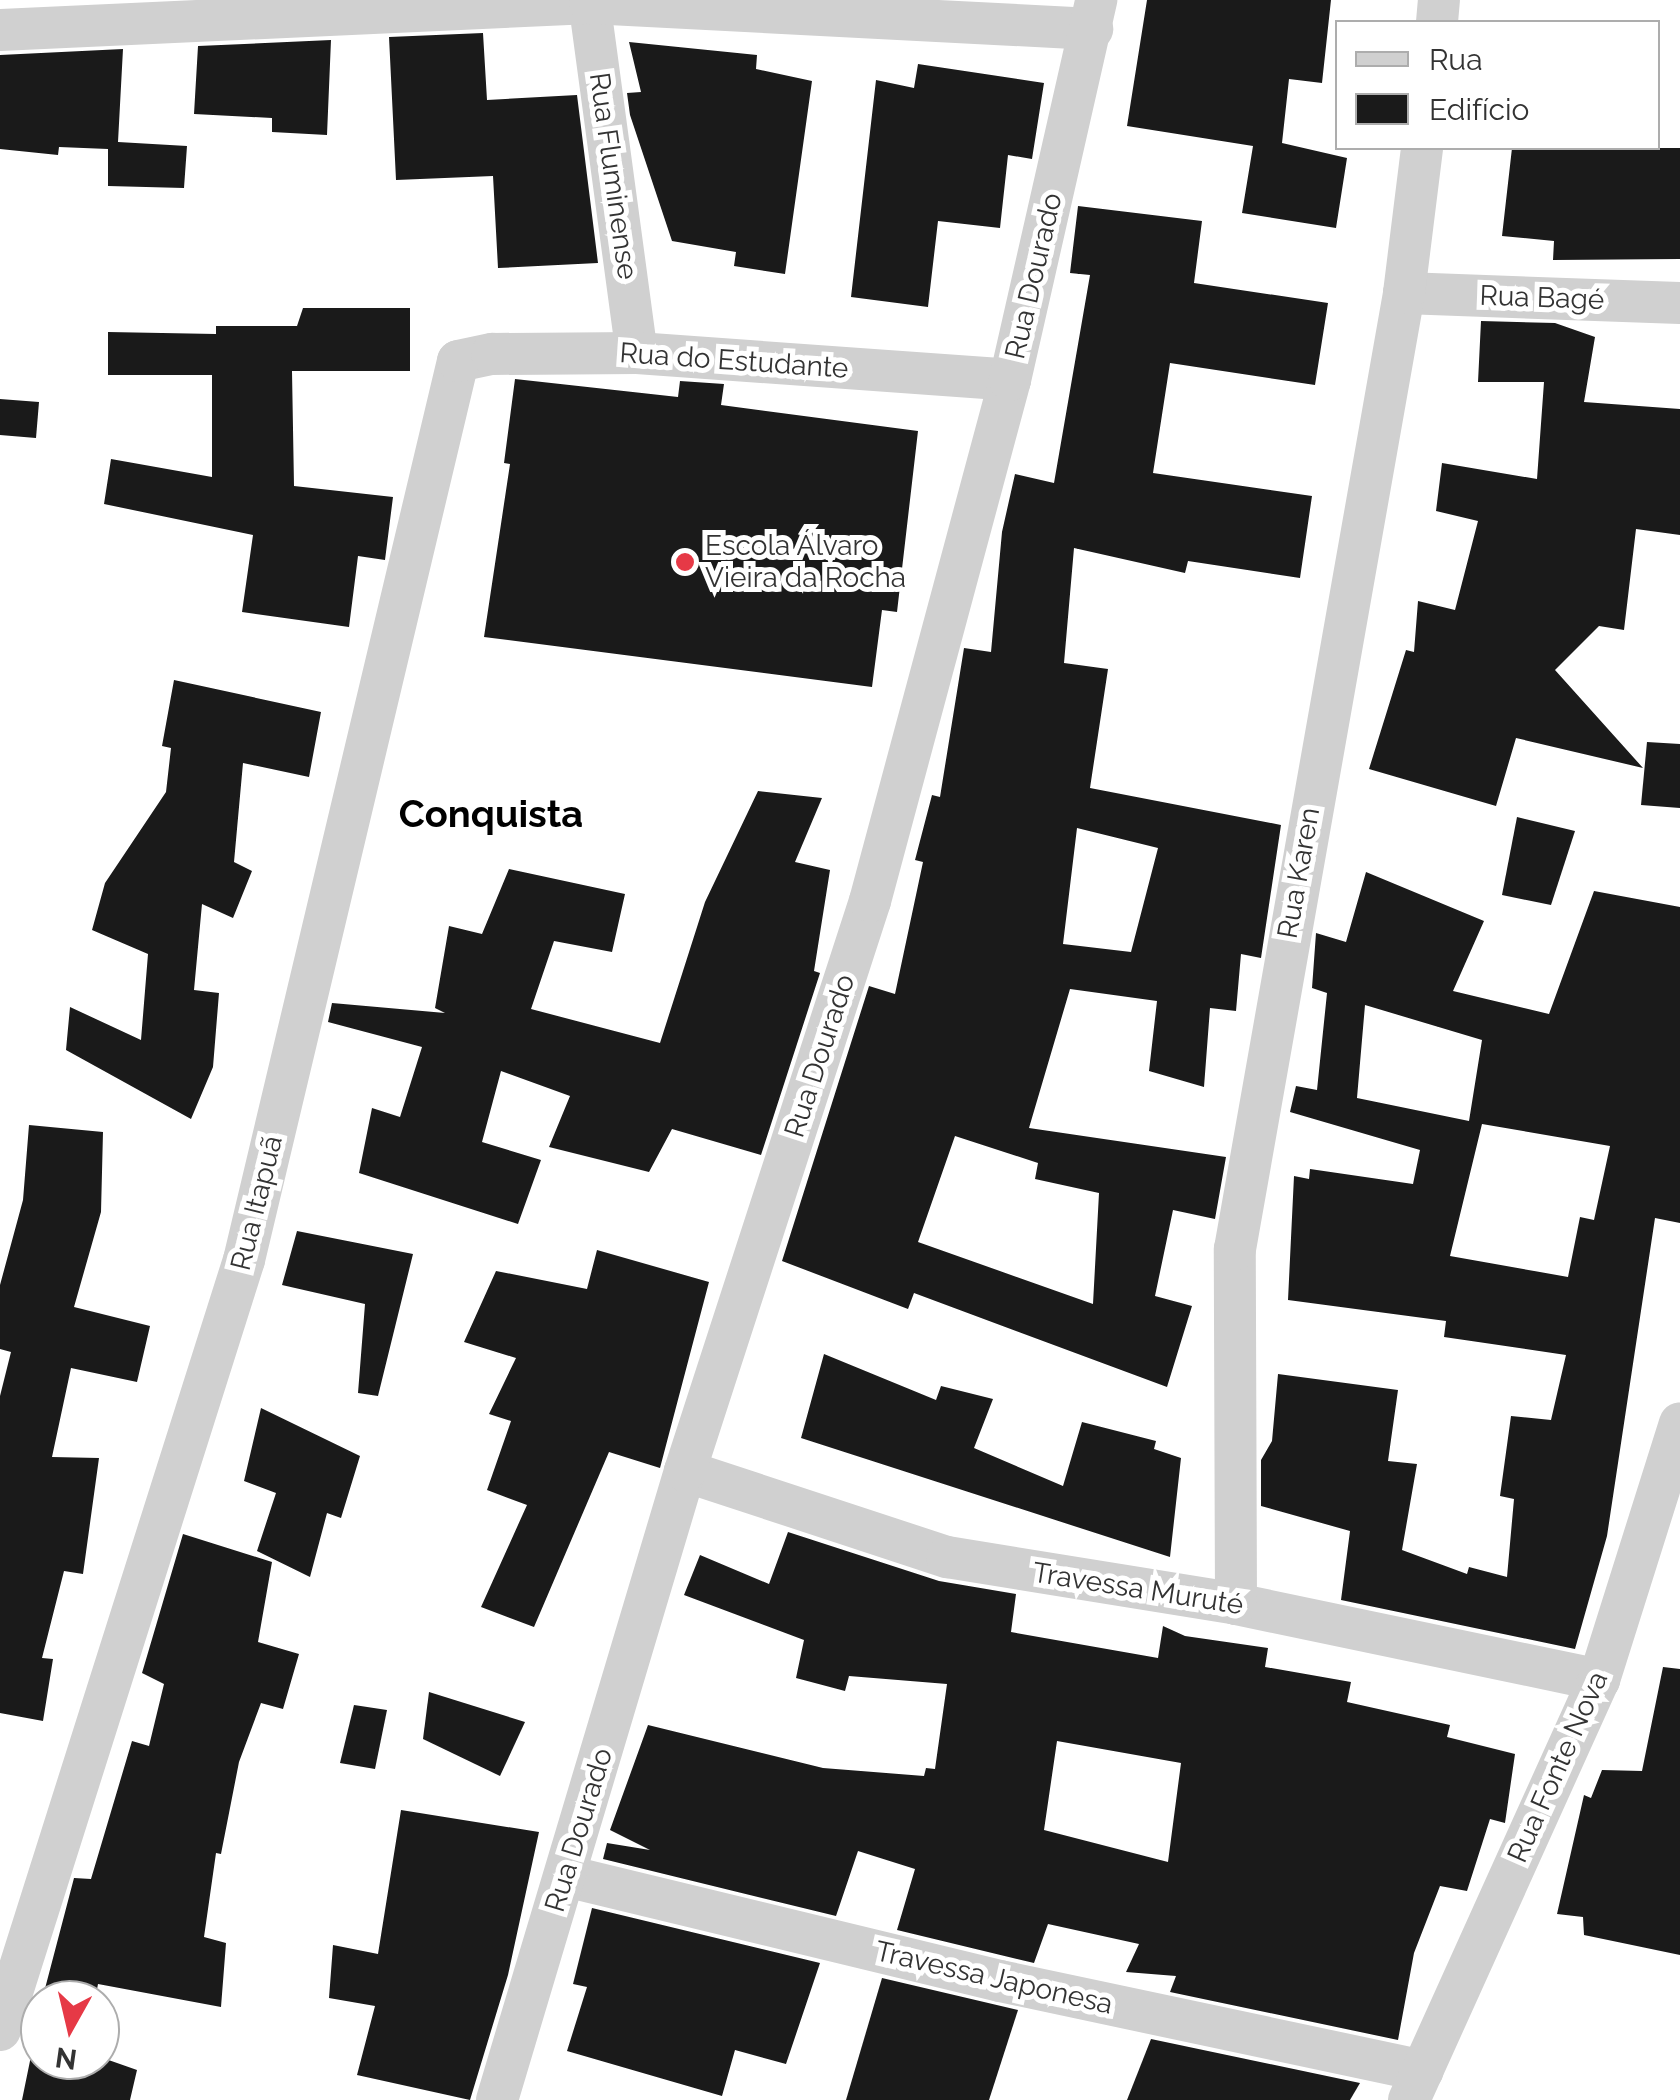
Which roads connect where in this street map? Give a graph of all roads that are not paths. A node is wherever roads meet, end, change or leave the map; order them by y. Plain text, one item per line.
1 (590, 2) edge
2 (1094, 14) edge
3 (0, 30) edge
4 (1422, 150) edge
5 (1404, 293) junction
6 (1680, 302) edge
7 (637, 353) junction
8 (458, 361) joint
9 (1010, 380) junction
10 (1680, 1423) edge
11 (684, 1471) junction
12 (1236, 1604) junction
13 (1598, 1680) junction
14 (566, 1876) junction
15 (0, 2030) edge
16 (1416, 2086) edge
17 (496, 2100) edge

1 - 2 street
1 - 3 street
1 - 7 street, Rua Fluminense
2 - 9 street, Rua Dourado
4 - 5 street, Rua Karen
5 - 6 street, Rua Bagé
5 - 12 street, Rua Karen
7 - 8 street, Rua do Estudante
7 - 9 street, Rua do Estudante
8 - 15 street, Rua Itapuã
9 - 11 street, Rua Dourado
10 - 13 street, Rua Fonte Nova
11 - 12 street, Travessa Muruté
11 - 14 street, Rua Dourado
12 - 13 street, Travessa Muruté
13 - 16 street, Rua Fonte Nova
14 - 16 street, Travessa Japonesa
14 - 17 street, Rua Dourado

